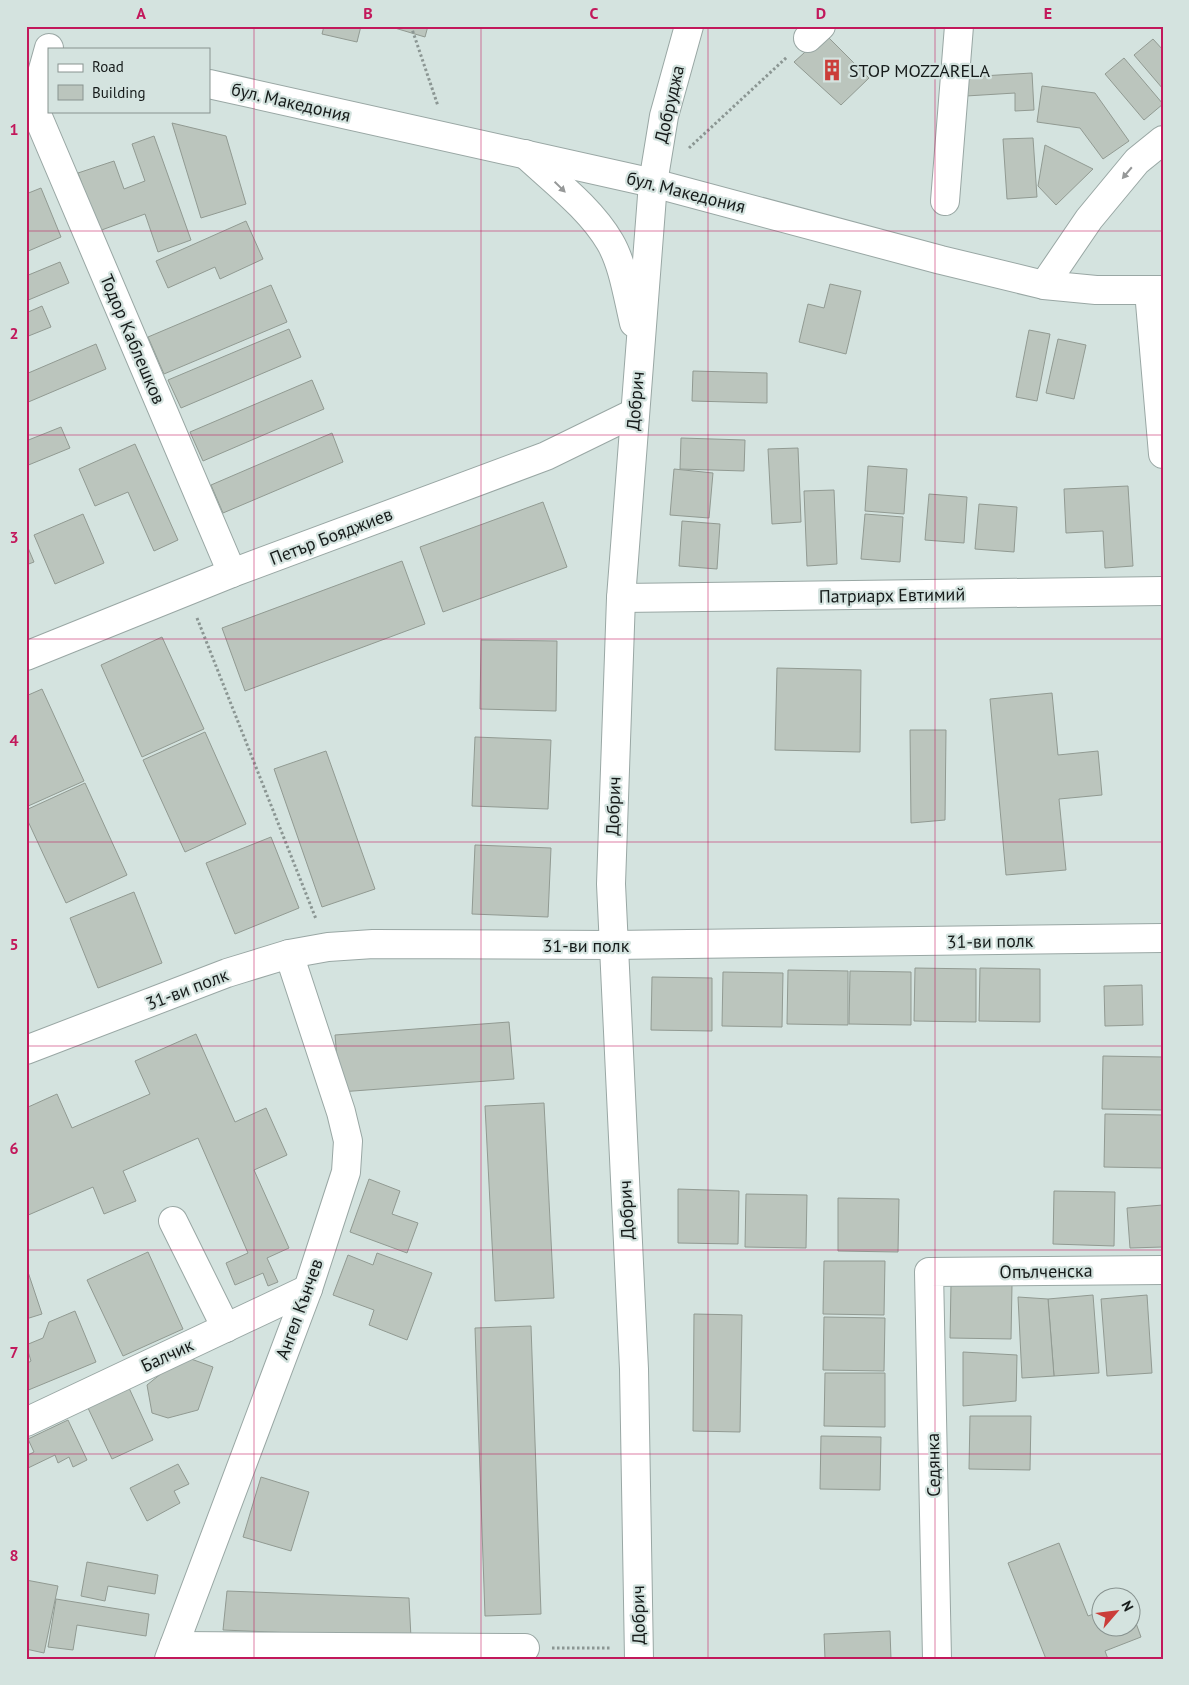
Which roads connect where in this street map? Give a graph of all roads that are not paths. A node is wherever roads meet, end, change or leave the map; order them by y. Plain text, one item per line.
1 (689, 26) edge
2 (959, 26) edge
3 (43, 46) edge
4 (210, 84) edge
5 (30, 109) edge
6 (1163, 140) edge
7 (525, 154) junction
8 (652, 183) junction
9 (945, 201) dead end
10 (1044, 284) junction
11 (1156, 290) edge
12 (640, 349) junction
13 (634, 413) junction
14 (1163, 454) edge
15 (232, 573) junction
16 (1163, 592) edge
17 (621, 598) junction
18 (26, 656) edge
19 (1163, 938) edge
20 (613, 945) junction
21 (289, 954) junction
22 (26, 1050) edge
23 (173, 1221) dead end
24 (1163, 1270) edge
25 (929, 1272) joint
26 (308, 1289) junction
27 (226, 1328) junction
28 (26, 1422) edge
29 (525, 1648) road end
30 (171, 1652) edge
31 (638, 1653) edge
32 (937, 1659) edge

1 - 8 street, Добруджа
2 - 9 street
3 - 5 street
4 - 7 street, бул. Македония
5 - 15 street, Тодор Каблешков
6 -> 10 street
7 - 8 street, бул. Македония
7 -> 12 street
8 - 10 street, бул. Македония
8 - 12 street, Добрич
10 - 11 street, бул. Македония
11 - 14 street
12 - 13 street, Добрич
13 - 15 street, Петър Бояджиев
13 - 17 street, Добрич
15 - 18 street, Петър Бояджиев
16 - 17 street, Патриарх Евтимий
17 - 20 street, Добрич
19 - 20 street, 31-ви полк
20 - 21 street, 31-ви полк
20 - 31 street, Добрич
21 - 22 street, 31-ви полк
21 - 26 street, Ангел Кънчев
23 - 27 street
24 - 25 street, Опълченска
25 - 32 street, Седянка
26 - 27 street, Балчик
26 - 30 street, Ангел Кънчев
27 - 28 street, Балчик
29 - 30 street

